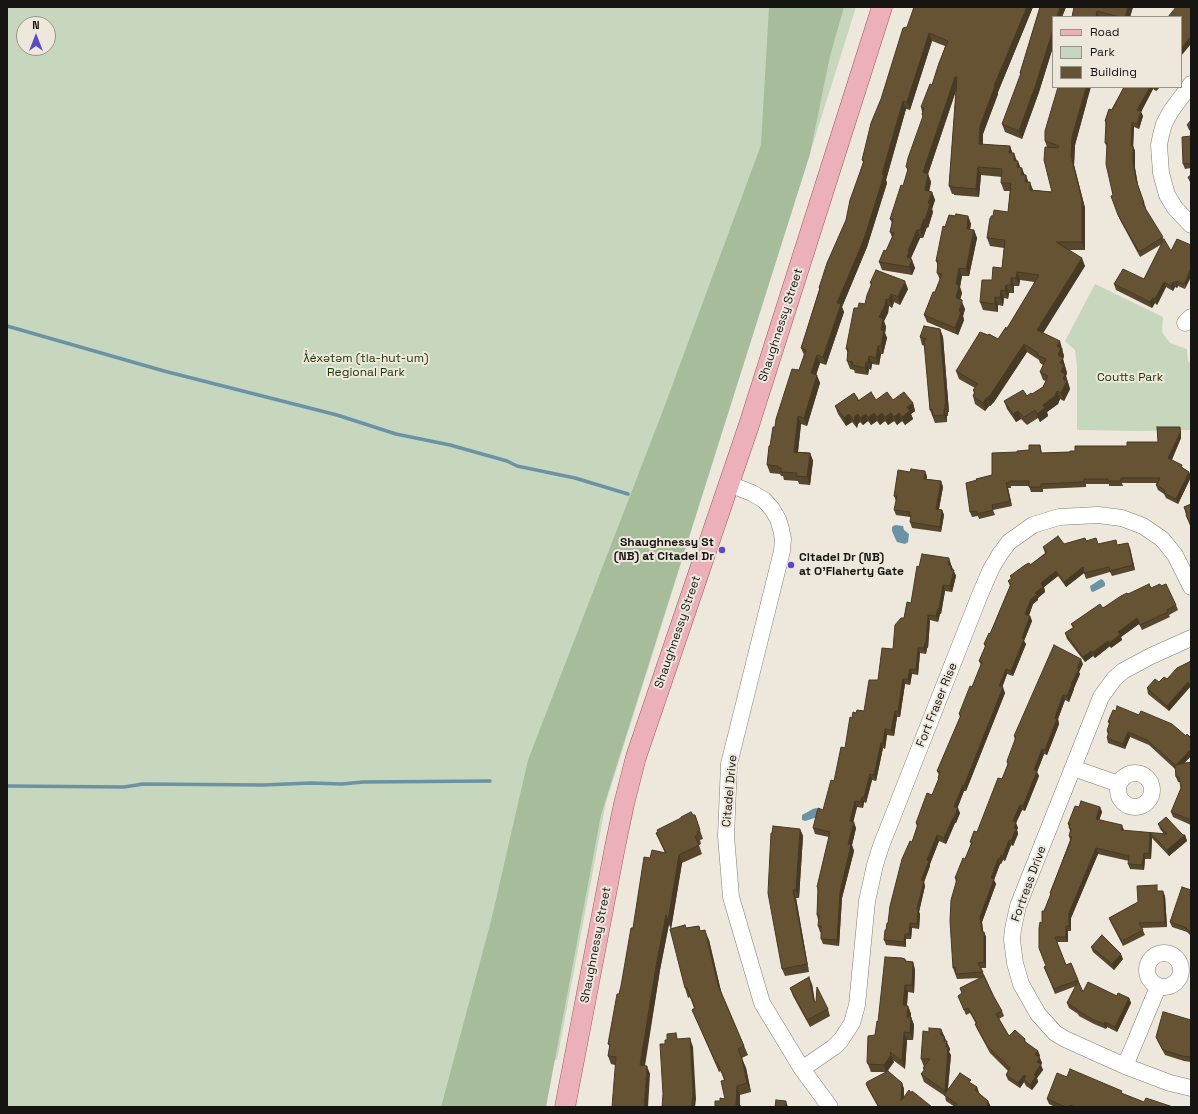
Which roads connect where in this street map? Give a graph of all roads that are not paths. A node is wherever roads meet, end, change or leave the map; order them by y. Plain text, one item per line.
1 (882, 7) edge
2 (1191, 84) edge
3 (1191, 225) edge
4 (729, 484) junction
5 (1191, 587) edge
6 (1191, 638) edge
7 (1073, 768) junction
8 (1119, 784) dead end
9 (1158, 987) dead end
10 (1125, 1066) junction
11 (802, 1069) junction
12 (1191, 1088) edge
13 (565, 1107) edge
14 (830, 1107) edge

1 - 4 main road, Shaughnessy Street
2 - 3 street
4 - 11 street, Citadel Drive
4 - 13 main road, Shaughnessy Street
5 - 11 street, Fort Fraser Rise
6 - 7 street, Fortress Drive
7 - 8 street
7 - 10 street, Fortress Drive
9 - 10 street
10 - 12 street, Fortress Drive
11 - 14 street, Citadel Drive

